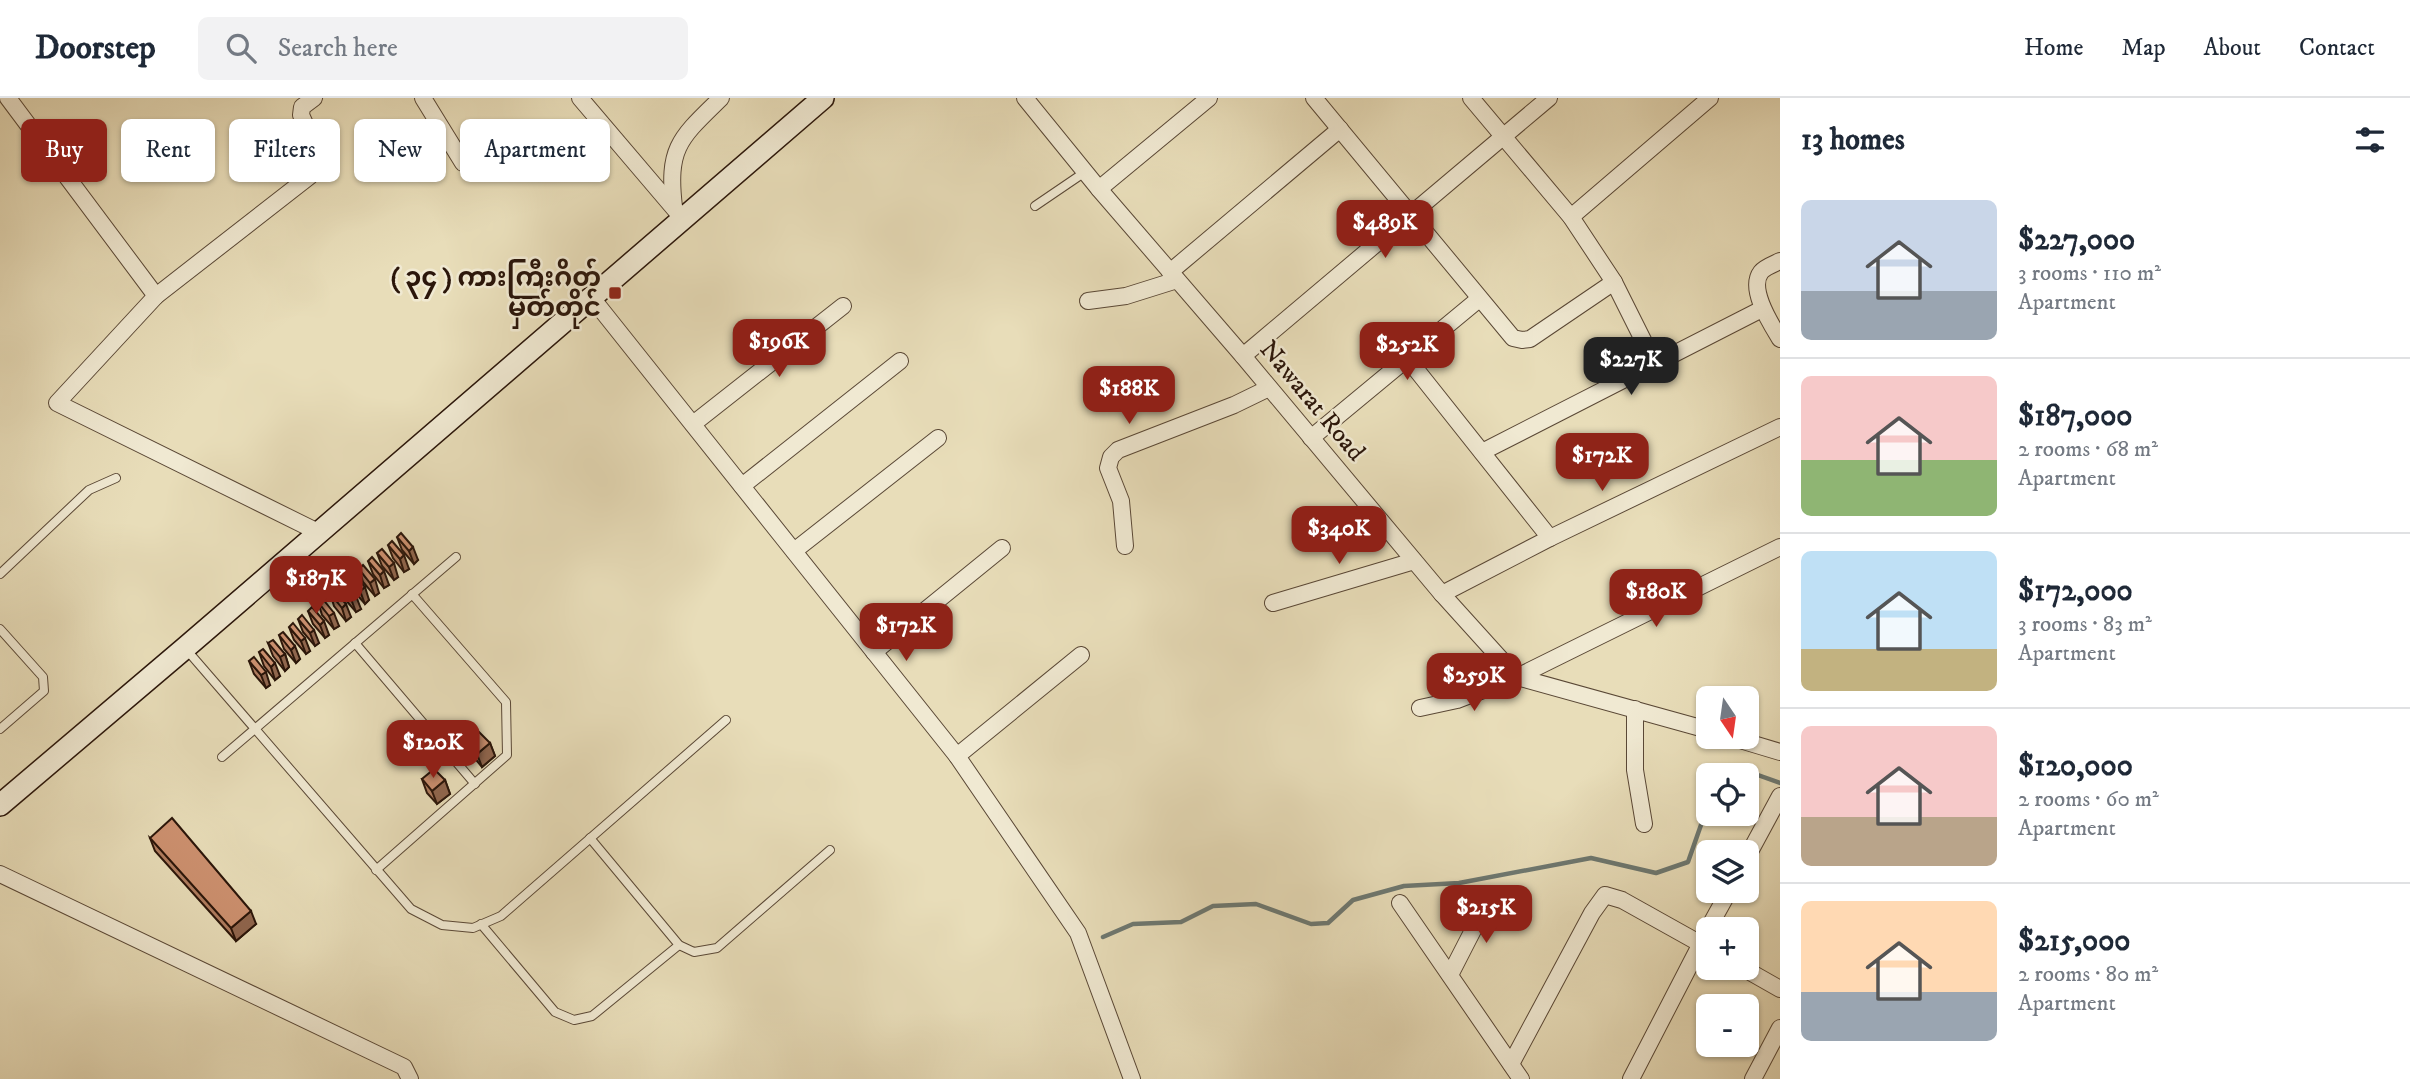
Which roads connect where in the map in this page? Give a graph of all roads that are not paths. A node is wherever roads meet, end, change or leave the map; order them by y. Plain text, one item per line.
1 (8, 98) edge
2 (314, 98) edge
3 (423, 98) edge
4 (580, 98) edge
5 (721, 98) edge
6 (823, 98) edge
7 (1209, 98) edge
8 (1314, 98) edge
9 (1471, 98) edge
10 (1549, 98) edge
11 (1710, 98) edge
12 (1029, 99) edge
13 (1340, 128) junction
14 (1504, 137) junction
15 (460, 158) edge
16 (1085, 172) junction
17 (1099, 189) junction
18 (1035, 206) dead end
19 (679, 213) junction
20 (1411, 214) junction
21 (1570, 217) junction
22 (1780, 261) edge
23 (1174, 276) junction
24 (1614, 282) junction
25 (156, 296) junction
26 (592, 299) junction
27 (1479, 299) junction
28 (1088, 301) dead end
29 (843, 306) dead end
30 (1762, 309) junction
31 (1780, 339) edge
32 (1243, 356) junction
33 (1408, 358) junction
34 (900, 361) dead end
35 (1655, 364) junction
36 (1269, 388) junction
37 (692, 424) junction
38 (1780, 427) edge
39 (938, 438) dead end
40 (1311, 438) junction
41 (1482, 452) junction
42 (116, 478) dead end
43 (742, 486) junction
44 (318, 532) junction
45 (1550, 538) junction
46 (1125, 546) dead end
47 (1780, 547) edge
48 (1002, 548) dead end
49 (794, 551) junction
50 (456, 557) dead end
51 (1415, 561) junction
52 (0, 574) edge
53 (412, 594) junction
54 (1442, 594) junction
55 (1273, 603) dead end
56 (0, 629) edge
57 (355, 643) junction
58 (185, 648) junction
59 (874, 652) junction
60 (1081, 655) dead end
61 (1517, 677) junction
62 (1420, 708) dead end
63 (1635, 709) junction
64 (726, 720) dead end
65 (1696, 727) edge
66 (0, 729) edge
67 (254, 729) junction
68 (1759, 742) edge
69 (1777, 745) edge
70 (957, 756) junction
71 (222, 757) dead end
72 (475, 784) junction
73 (1778, 800) edge
74 (0, 805) edge
75 (1644, 824) dead end
76 (590, 838) junction
77 (1756, 840) edge
78 (830, 850) dead end
79 (376, 870) junction
80 (0, 874) edge
81 (1489, 899) dead end
82 (1400, 903) dead end
83 (481, 925) junction
84 (1696, 933) edge
85 (679, 945) junction
86 (1696, 957) edge
87 (1450, 975) junction
88 (1759, 977) edge
89 (1780, 989) edge
90 (1780, 1027) edge
91 (1511, 1064) junction
92 (410, 1079) edge
93 (1132, 1079) edge
94 (1521, 1079) edge
95 (1631, 1079) edge
96 (1753, 1079) edge

1 - 25 street
2 - 25 street
3 - 15 street
4 - 19 street
5 - 19 street
6 - 19 main road
7 - 17 street
8 - 13 street
9 - 14 street
10 - 14 street
11 - 21 street
12 - 16 street, Nawarat Road
13 - 20 street
13 - 23 street
14 - 20 street
14 - 21 street
16 - 17 street, Nawarat Road
16 - 18 lane
17 - 23 street, Nawarat Road
19 - 26 main road
20 - 27 street
20 - 32 street
21 - 24 street
22 - 30 street
23 - 28 street
23 - 32 street, Nawarat Road
24 - 27 street
24 - 35 street
25 - 44 street
26 - 37 street
26 - 44 main road
27 - 33 street
29 - 37 street
30 - 31 street
30 - 35 street
32 - 36 street, Nawarat Road
33 - 40 street
33 - 41 street
34 - 43 street
35 - 41 street
36 - 40 street, Nawarat Road
36 - 46 street
37 - 43 street
38 - 45 street
39 - 49 street
40 - 51 street, Nawarat Road
41 - 45 street
42 - 52 lane
43 - 49 street
44 - 58 main road
45 - 54 street
47 - 61 street
48 - 59 street
49 - 59 street
50 - 53 lane
51 - 54 street, Nawarat Road
51 - 55 street
53 - 57 lane
53 - 72 lane
54 - 61 street, Nawarat Road
56 - 66 lane
57 - 67 lane
57 - 72 lane
58 - 67 lane
58 - 74 main road
59 - 70 street
60 - 70 street
61 - 62 street
61 - 63 street
63 - 65 street
63 - 75 street
64 - 76 lane
67 - 71 lane
67 - 79 lane
68 - 69 street
70 - 93 street
72 - 79 lane
73 - 77 street
76 - 83 lane
76 - 85 lane
78 - 85 lane
79 - 83 lane
80 - 92 street
81 - 87 street
82 - 87 street
83 - 85 lane
84 - 91 street
86 - 95 street
87 - 91 street
88 - 89 street
90 - 96 street
91 - 94 street

